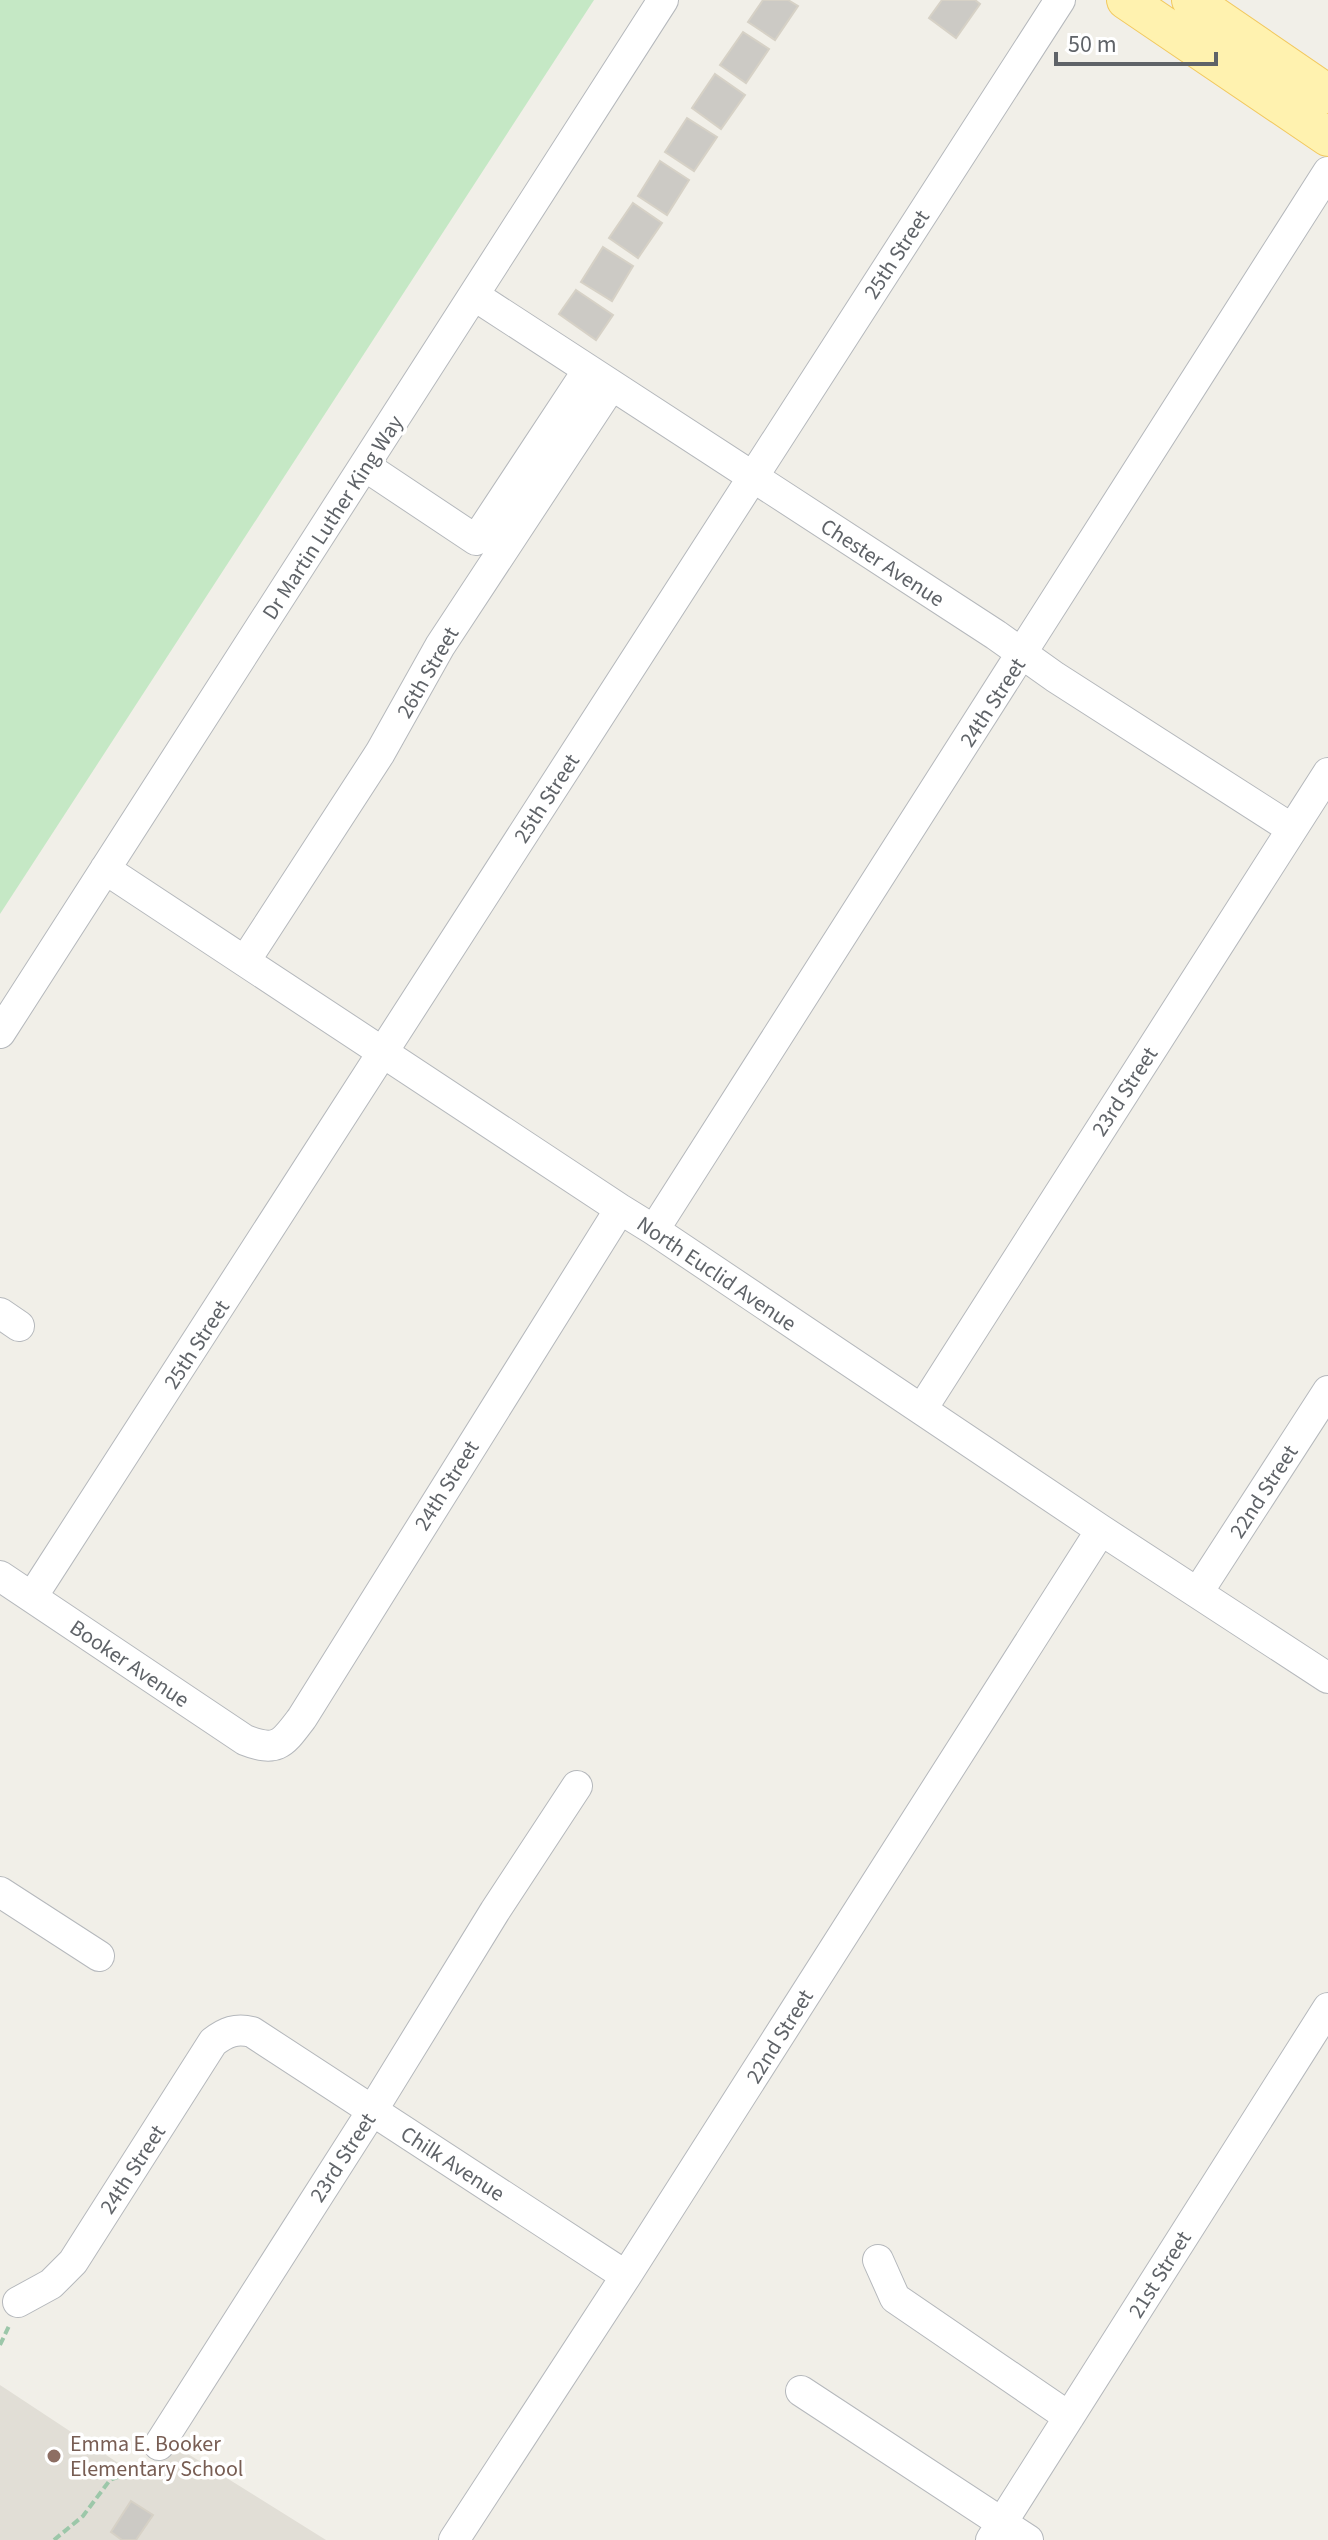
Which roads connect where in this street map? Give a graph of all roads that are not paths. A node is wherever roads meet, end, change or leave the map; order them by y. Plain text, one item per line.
1 (663, 0) edge
2 (1060, 0) edge
3 (1126, 0) edge
4 (1210, 5) edge
5 (1328, 94) edge
6 (1328, 137) edge
7 (1328, 172) edge
8 (475, 296) junction
9 (600, 378) junction
10 (365, 466) junction
11 (752, 478) junction
12 (1023, 654) junction
13 (1328, 773) edge
14 (1292, 829) junction
15 (105, 869) junction
16 (245, 961) junction
17 (0, 1033) edge
18 (383, 1051) junction
19 (620, 1209) junction
20 (654, 1230) junction
21 (1328, 1391) edge
22 (922, 1409) junction
23 (1101, 1530) junction
24 (0, 1576) edge
25 (1198, 1592) junction
26 (32, 1597) junction
27 (1328, 1678) edge
28 (262, 1746) joint
29 (577, 1786) dead end
30 (0, 1892) edge
31 (99, 1956) dead end
32 (1328, 2008) edge
33 (237, 2030) joint
34 (372, 2111) junction
35 (878, 2260) dead end
36 (626, 2276) junction
37 (18, 2302) dead end
38 (801, 2391) dead end
39 (1069, 2417) junction
40 (159, 2445) road end
41 (996, 2531) edge
42 (454, 2540) edge
43 (1028, 2540) edge

1 - 8 street, Dr Martin Luther King Way
2 - 11 street, 25th Street
3 - 6 main road
4 - 5 main road
7 - 12 street, 24th Street
8 - 9 street, Chester Avenue
8 - 10 street, Dr Martin Luther King Way
9 - 10 street
9 - 11 street, Chester Avenue
9 - 16 street, 26th Street
10 - 15 street, Dr Martin Luther King Way
11 - 12 street, Chester Avenue
11 - 18 street, 25th Street
12 - 14 street, Chester Avenue
12 - 20 street, 24th Street
13 - 14 street, 23rd Street
14 - 22 street, 23rd Street
15 - 16 street, North Euclid Avenue
15 - 17 street, Dr Martin Luther King Way
16 - 18 street, North Euclid Avenue
18 - 19 street, North Euclid Avenue
18 - 26 street, 25th Street
19 - 20 street, North Euclid Avenue
19 - 28 street, 24th Street
20 - 22 street, North Euclid Avenue
21 - 25 street, 22nd Street
22 - 23 street, North Euclid Avenue
23 - 25 street, North Euclid Avenue
23 - 36 street, 22nd Street
24 - 26 street, Booker Avenue
25 - 27 street, North Euclid Avenue
26 - 28 street, Booker Avenue
29 - 34 street, 23rd Street
30 - 31 street
32 - 39 street, 21st Street
33 - 34 street, Chilk Avenue
33 - 37 street, 24th Street
34 - 36 street, Chilk Avenue
34 - 40 street, 23rd Street
35 - 39 street
36 - 42 street, 22nd Street
38 - 41 street
39 - 41 street, 21st Street
41 - 43 street

